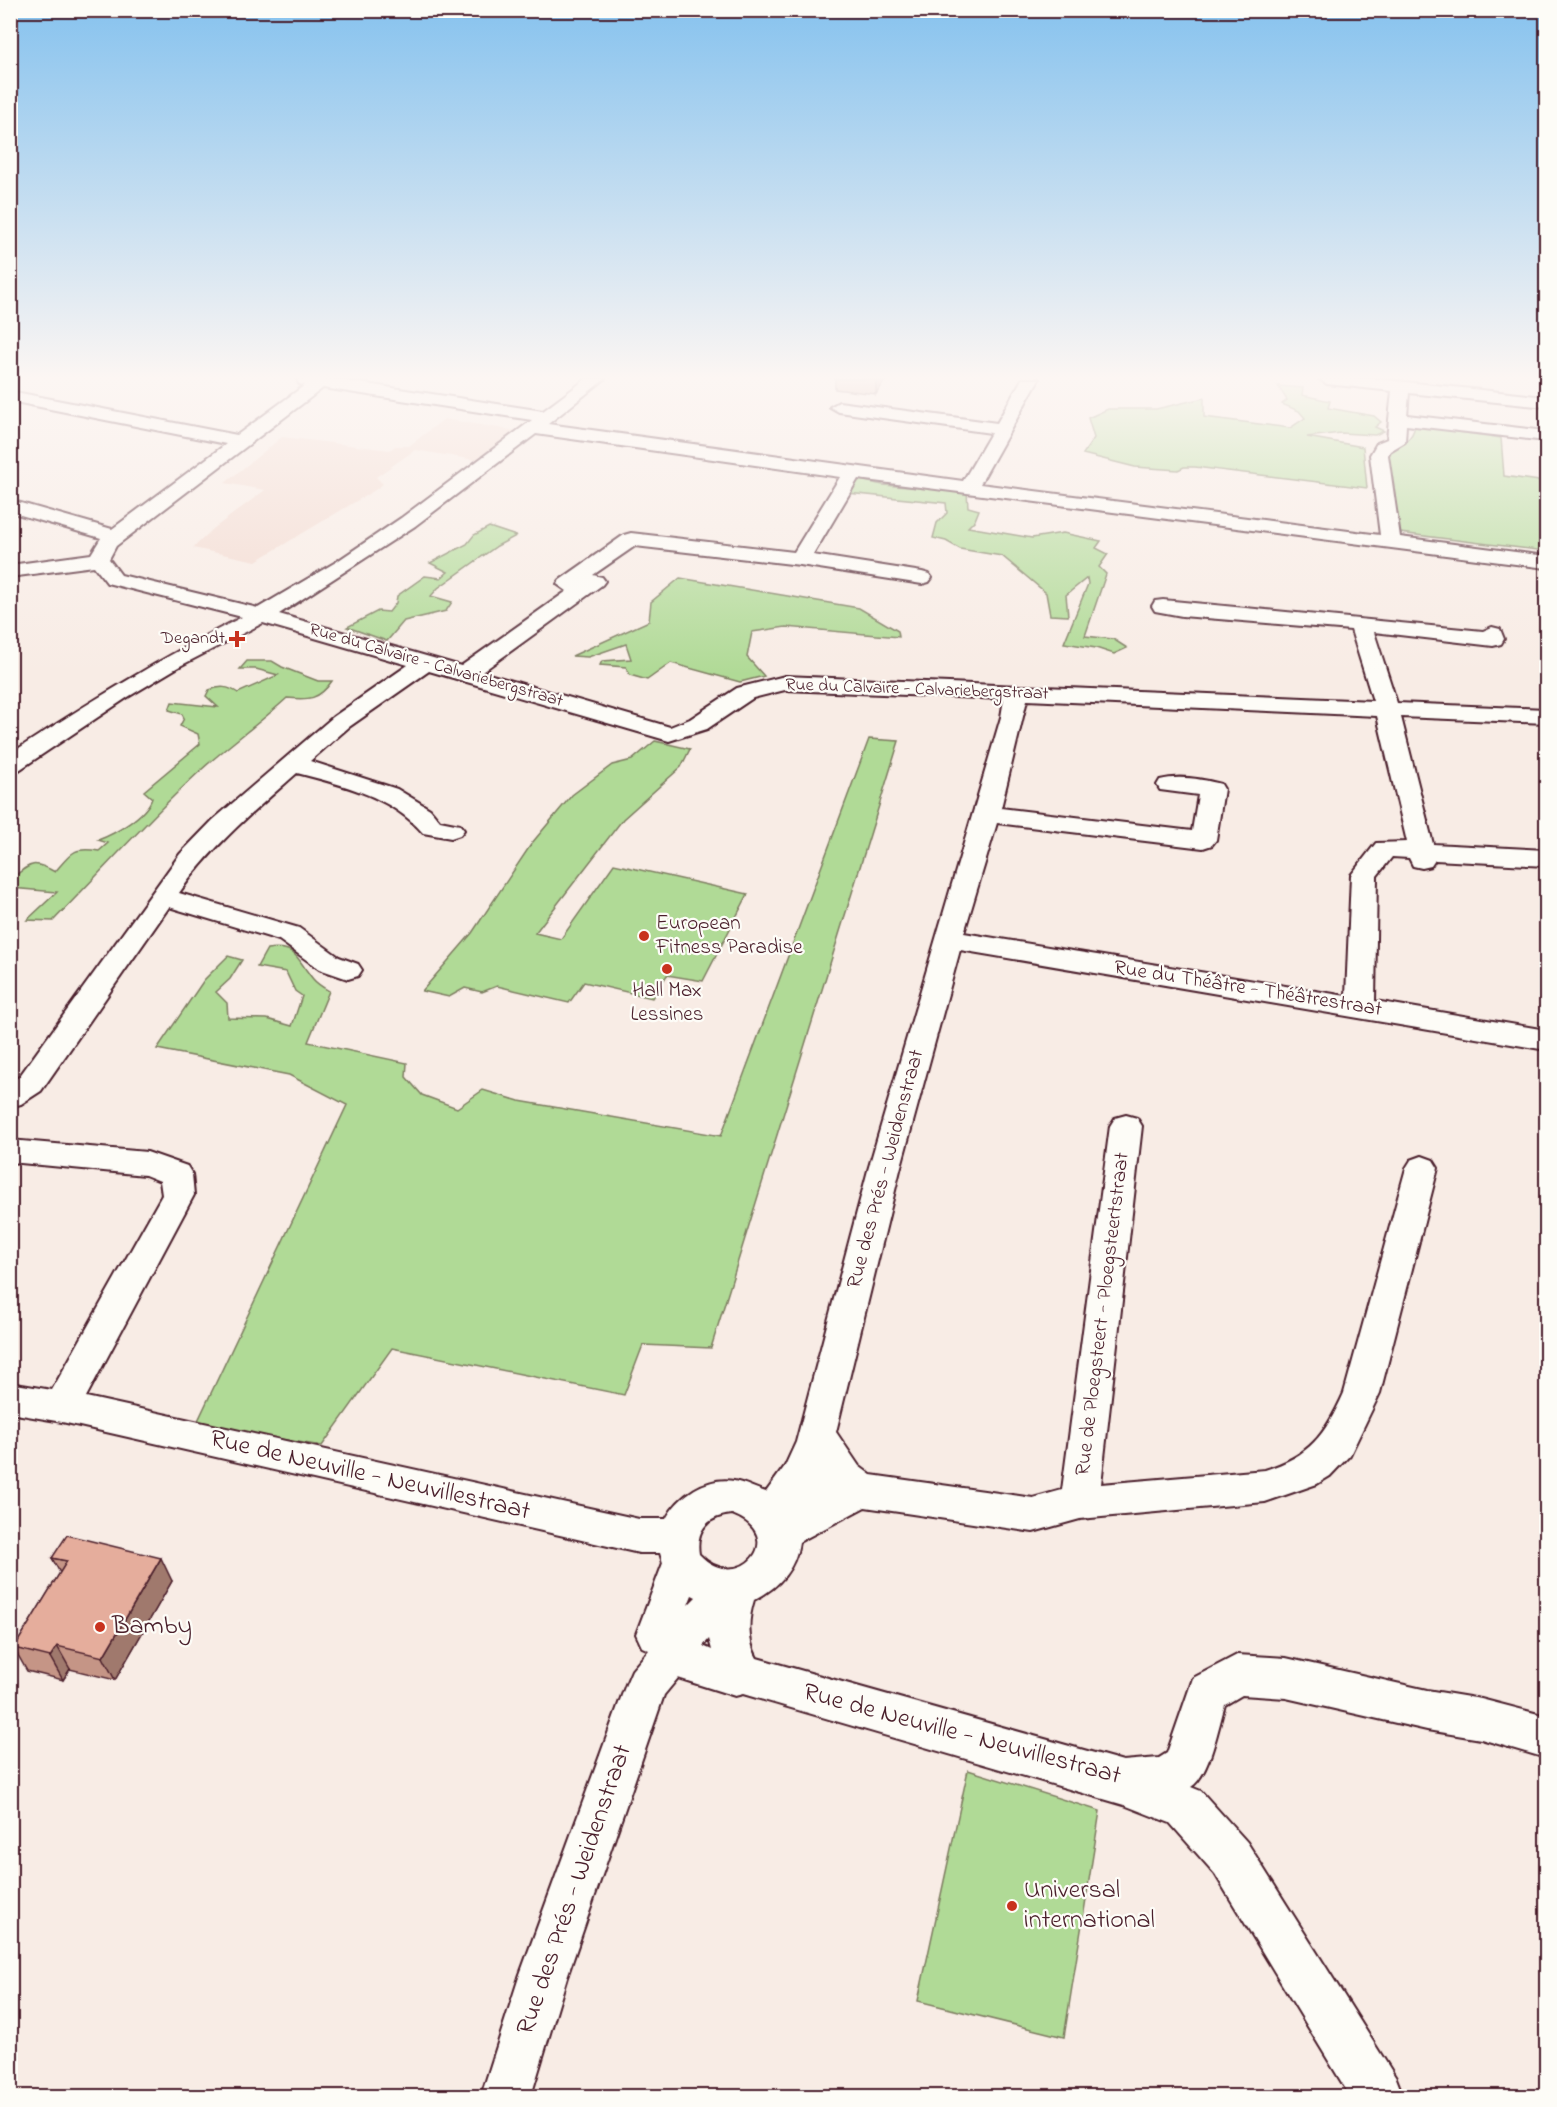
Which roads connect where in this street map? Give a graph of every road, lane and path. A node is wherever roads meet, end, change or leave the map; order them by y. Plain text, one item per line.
1 (192, 477) edge
2 (468, 477) edge
3 (849, 477) edge
4 (888, 477) edge
5 (975, 477) edge
6 (1381, 477) edge
7 (969, 487) junction
8 (10, 506) edge
9 (115, 536) junction
10 (1391, 543) junction
11 (99, 559) junction
12 (800, 559) junction
13 (1546, 562) edge
14 (14, 573) edge
15 (922, 578) dead end
16 (1164, 604) dead end
17 (262, 615) junction
18 (1360, 624) junction
19 (1492, 634) dead end
20 (427, 662) junction
21 (466, 673) junction
22 (1016, 694) junction
23 (1387, 709) junction
24 (1546, 716) edge
25 (292, 764) junction
26 (10, 765) edge
27 (1169, 785) dead end
28 (987, 814) junction
29 (451, 830) dead end
30 (1422, 855) junction
31 (1546, 858) edge
32 (1546, 867) edge
33 (163, 897) junction
34 (948, 940) junction
35 (348, 970) dead end
36 (1359, 1006) junction
37 (1546, 1040) edge
38 (10, 1097) edge
39 (1126, 1126) dead end
40 (10, 1151) edge
41 (1422, 1168) dead end
42 (10, 1398) edge
43 (62, 1407) junction
44 (817, 1435) junction
45 (794, 1485) junction
46 (861, 1490) junction
47 (1080, 1502) junction
48 (775, 1525) junction
49 (680, 1550) junction
50 (735, 1587) junction
51 (671, 1630) junction
52 (742, 1674) junction
53 (1546, 1737) edge
54 (1123, 1783) junction
55 (506, 2097) edge
56 (1378, 2097) edge

1 - 9 street
2 - 17 street
3 - 12 street
4 - 7 street
5 - 7 street
6 - 10 street
7 - 10 street
8 - 9 street
9 - 11 street
10 - 13 street
11 - 14 street
11 - 17 street, Rue du Calvaire - Calvariebergstraat
12 - 15 street
12 - 21 street
16 - 18 street
17 - 20 street, Rue du Calvaire - Calvariebergstraat
17 - 26 street
18 - 19 street
18 - 23 street
20 - 21 street, Rue du Calvaire - Calvariebergstraat
20 - 25 street
21 - 22 street, Rue du Calvaire - Calvariebergstraat
22 - 23 street, Rue du Calvaire - Calvariebergstraat
22 - 28 street, Rue des Prés - Weidenstraat
23 - 24 street, Rue du Calvaire - Calvariebergstraat
23 - 30 street
25 - 29 street
25 - 33 street
27 - 28 street
28 - 34 street, Rue des Prés - Weidenstraat
30 - 31 street
30 - 32 street
30 - 36 street
33 - 35 street
33 - 38 street
34 - 36 street, Rue du Théâtre - Théâtrestraat
34 - 44 street, Rue des Prés - Weidenstraat
36 - 37 street, Rue du Théâtre - Théâtrestraat
39 - 47 street, Rue de Ploegsteert - Ploegsteertstraat
40 - 43 street
41 - 47 street, Rue de Ploegsteert - Ploegsteertstraat
42 - 43 street, Rue de Neuville - Neuvillestraat
43 - 49 street, Rue de Neuville - Neuvillestraat
44 - 45 street, Rue des Prés - Weidenstraat
44 - 46 street
45 - 46 street, Rue de Ploegsteert - Ploegsteertstraat
45 - 48 street, Rue des Prés - Weidenstraat
46 - 47 street, Rue de Ploegsteert - Ploegsteertstraat
46 - 48 street
48 - 49 street, Rue des Prés - Weidenstraat
48 - 50 street, Rue des Prés - Weidenstraat
49 - 50 street
49 - 51 street, Rue des Prés - Weidenstraat
50 - 51 street, Rue des Prés - Weidenstraat
50 - 52 street
51 - 52 street, Rue de Neuville - Neuvillestraat
51 - 55 street, Rue des Prés - Weidenstraat
52 - 54 street, Rue de Neuville - Neuvillestraat
53 - 54 street, Rue de Neuville - Neuvillestraat
54 - 56 street

